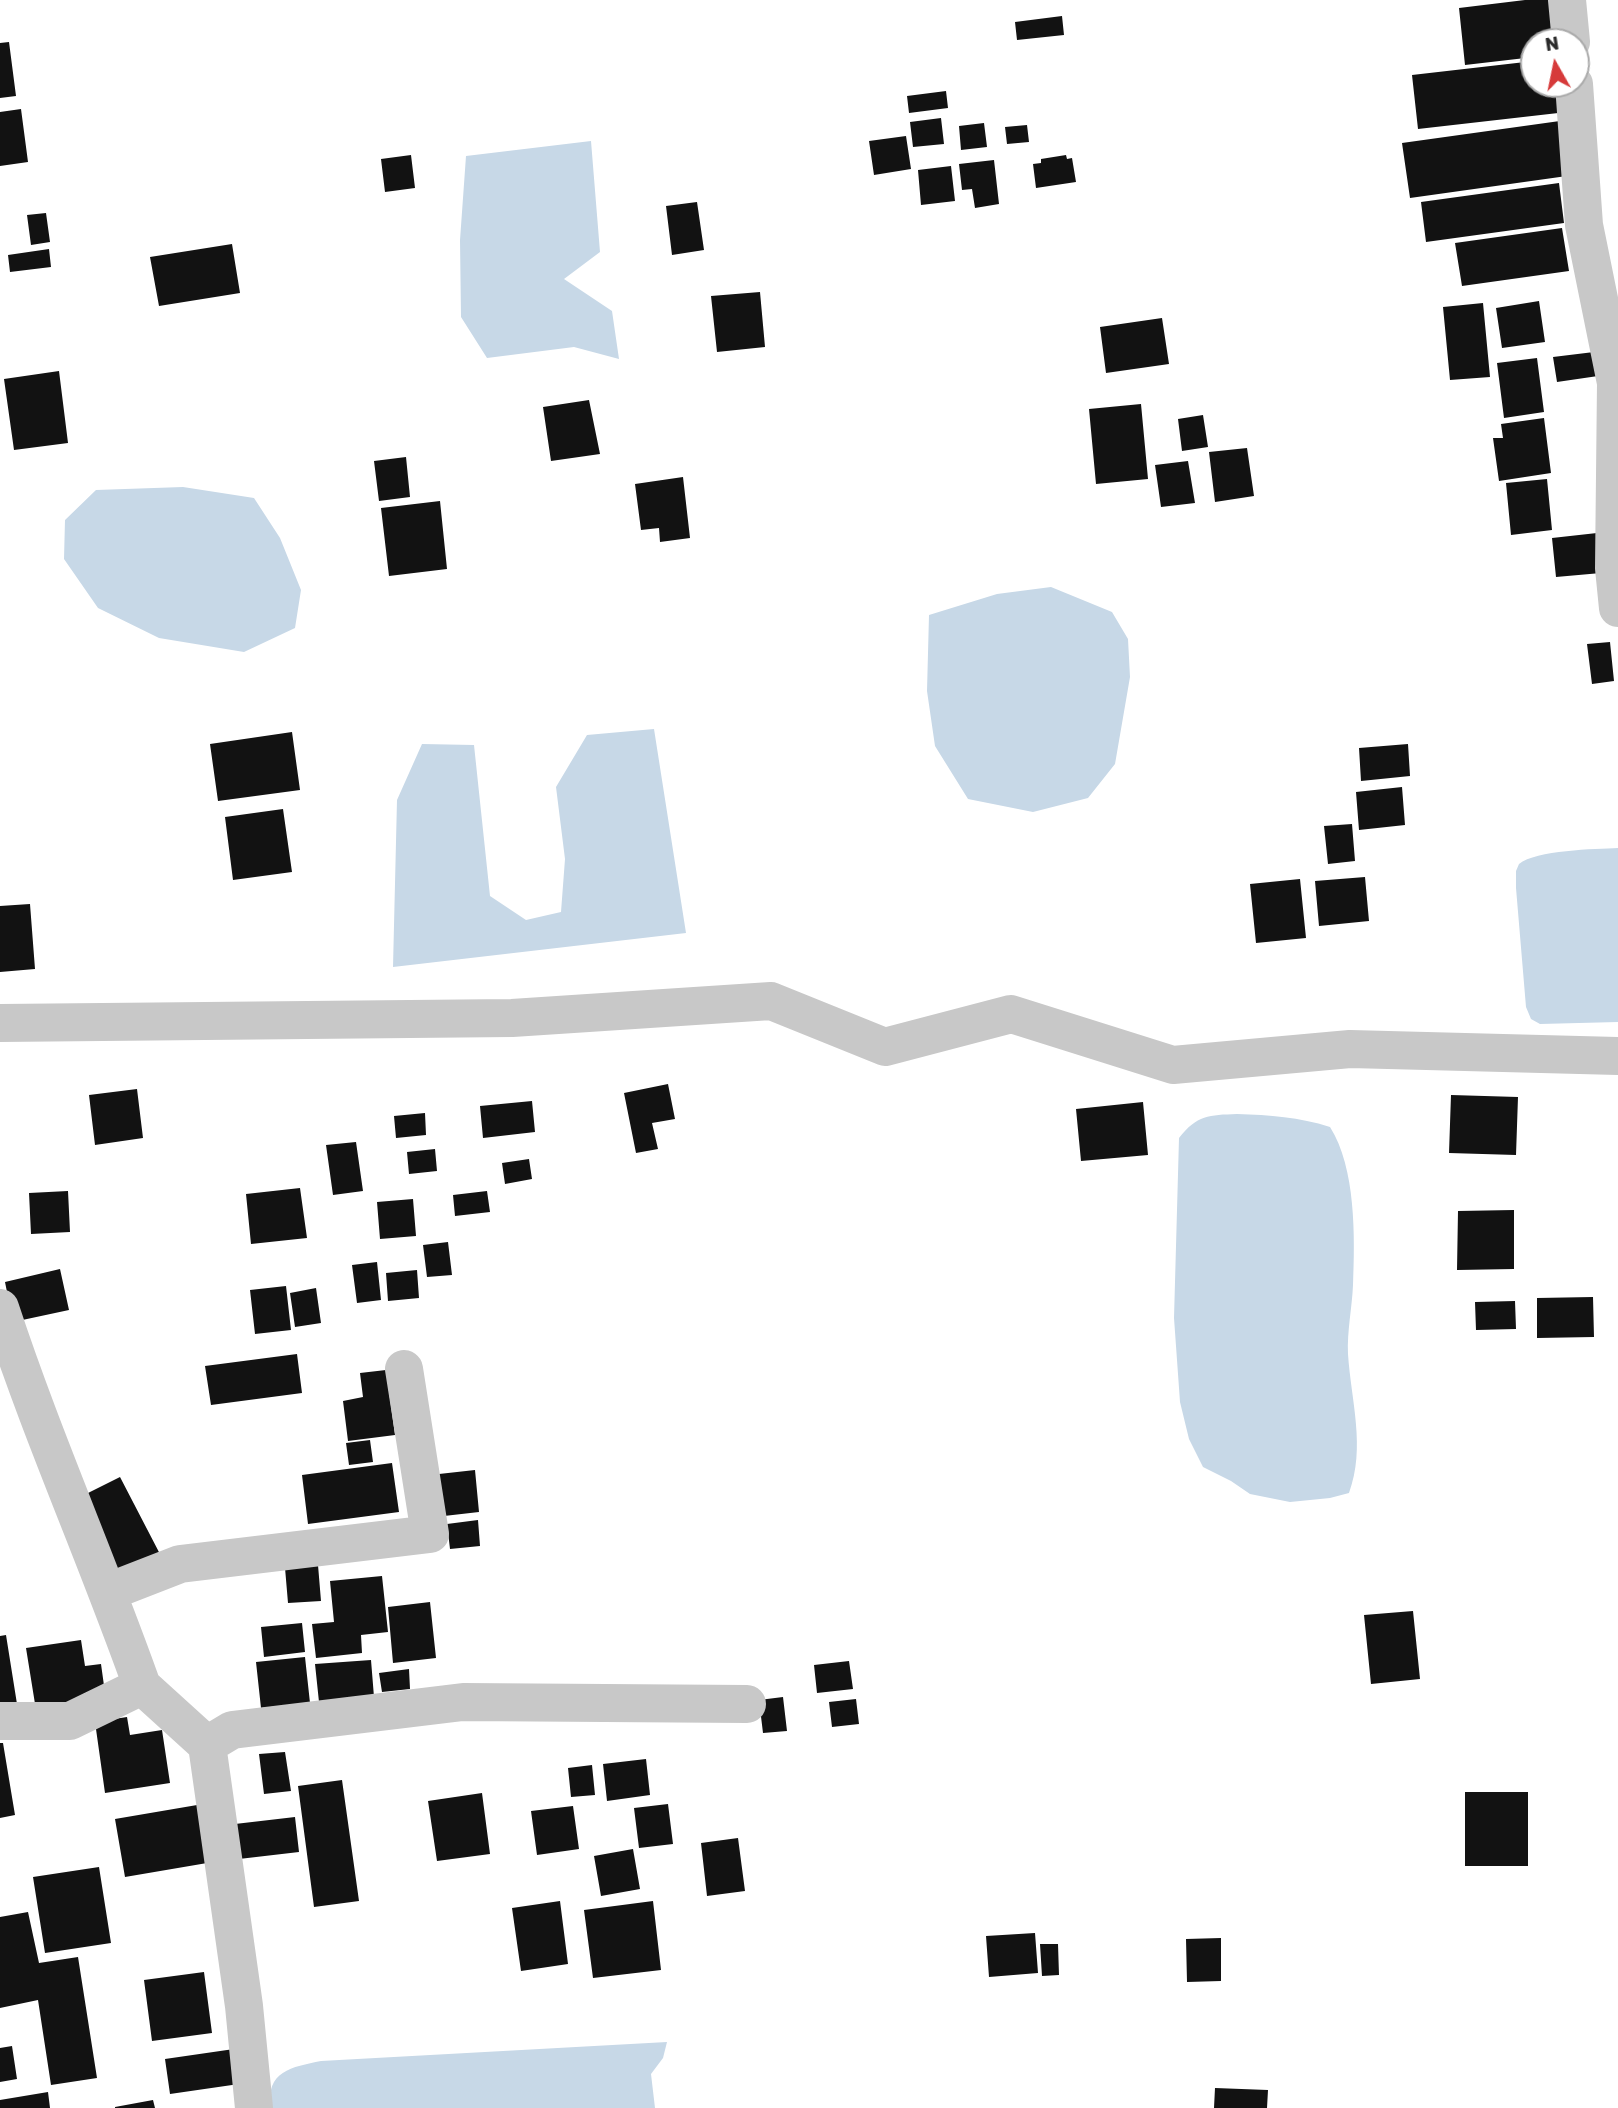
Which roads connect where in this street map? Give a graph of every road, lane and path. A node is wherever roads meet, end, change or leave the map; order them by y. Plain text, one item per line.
1 (1567, 0) edge
2 (1570, 28) edge
3 (1575, 98) edge
4 (1618, 608) edge
5 (0, 1023) edge
6 (1618, 1056) edge
7 (0, 1308) edge
8 (404, 1369) dead end
9 (108, 1592) junction
10 (142, 1686) junction
11 (747, 1704) dead end
12 (0, 1721) edge
13 (207, 1745) junction
14 (254, 2108) edge

1 - 2 street
3 - 4 street
5 - 6 street
7 - 9 street
8 - 9 street
9 - 10 street
10 - 12 street
10 - 13 street
11 - 13 street
13 - 14 street

